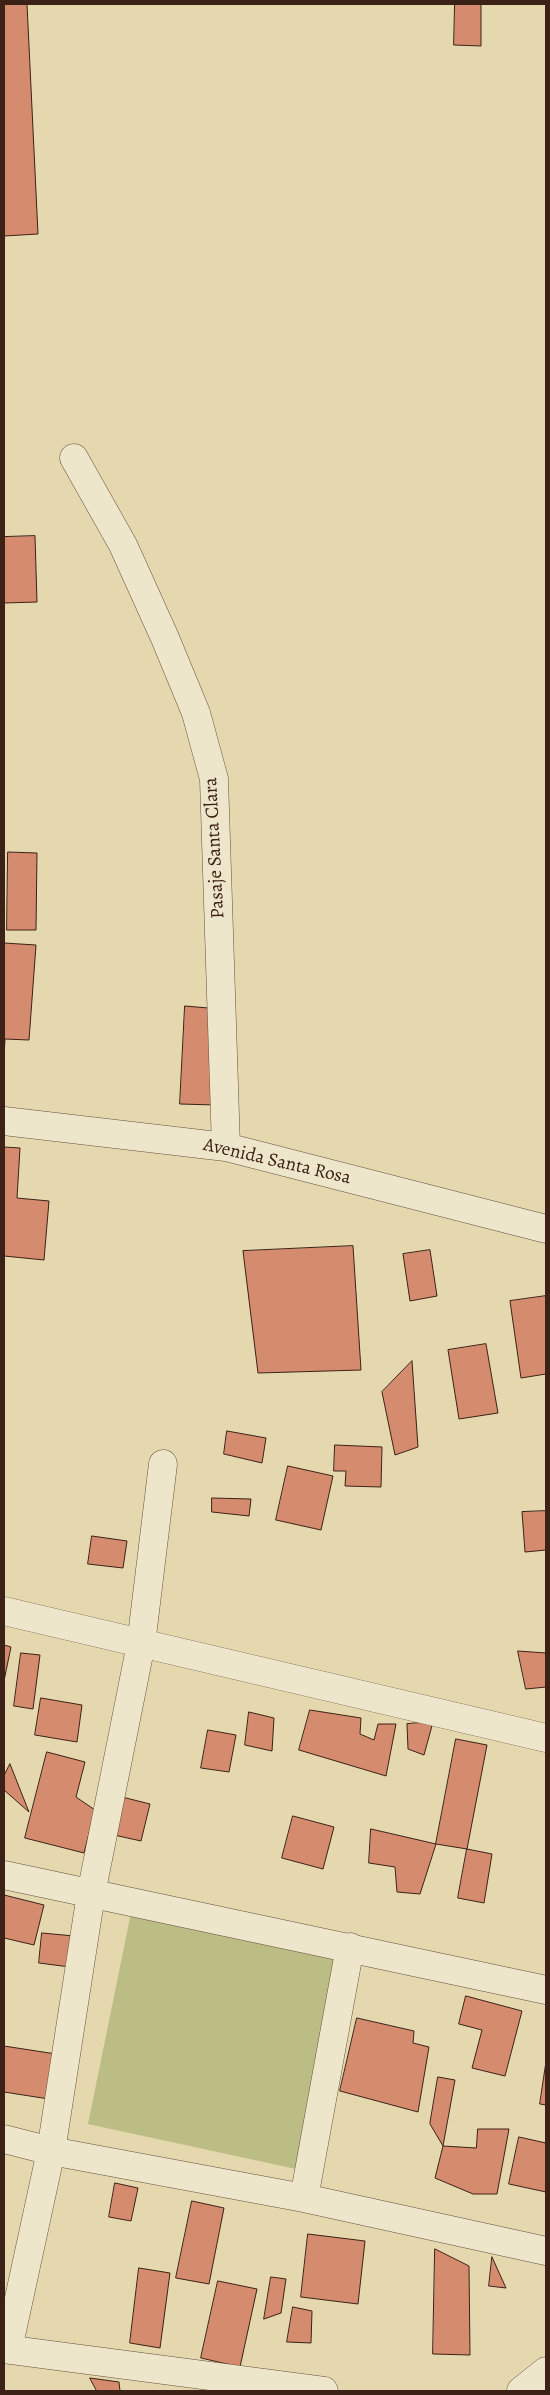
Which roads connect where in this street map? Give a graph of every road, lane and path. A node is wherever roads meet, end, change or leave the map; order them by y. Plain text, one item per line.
1 (74, 458) dead end
2 (4, 1121) edge
3 (226, 1147) junction
4 (546, 1230) edge
5 (163, 1464) dead end
6 (4, 1611) edge
7 (141, 1644) junction
8 (546, 1738) edge
9 (4, 1875) edge
10 (91, 1894) junction
11 (350, 1947) junction
12 (546, 1990) edge
13 (4, 2139) edge
14 (52, 2151) junction
15 (304, 2198) junction
16 (546, 2250) edge
17 (6, 2349) edge
18 (546, 2371) edge
19 (165, 2381) edge
20 (324, 2391) edge
21 (520, 2391) edge

1 - 3 street, Pasaje Santa Clara
2 - 3 street, Avenida Santa Rosa
3 - 4 street, Avenida Santa Rosa
5 - 7 street
6 - 7 street
7 - 8 street
7 - 10 street
9 - 10 street
10 - 11 street
10 - 14 street
11 - 12 street
11 - 15 street
13 - 14 street
14 - 15 street
14 - 17 street
15 - 16 street
17 - 19 street
18 - 21 street
19 - 20 street

